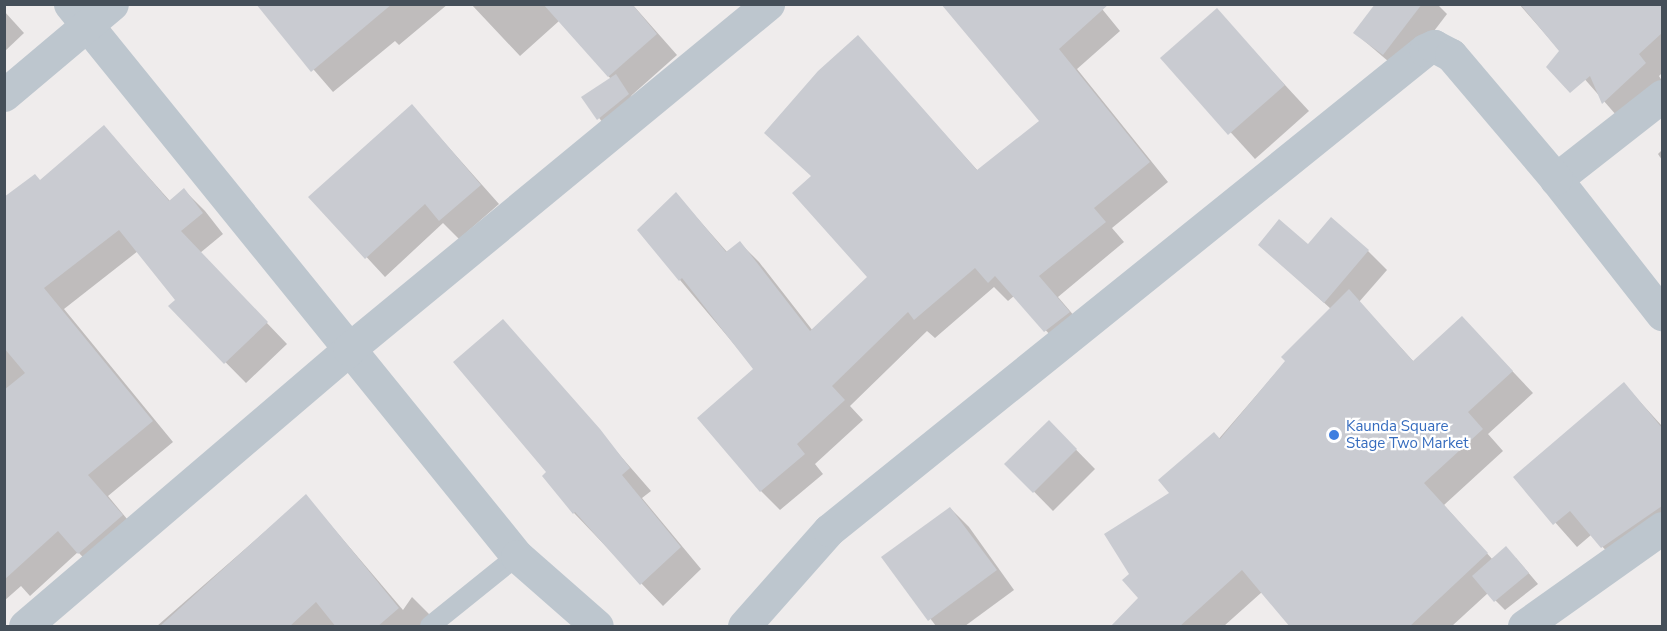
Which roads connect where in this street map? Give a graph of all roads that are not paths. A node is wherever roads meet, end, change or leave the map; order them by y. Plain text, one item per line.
1 (112, 4) edge
2 (768, 4) edge
3 (79, 15) edge
4 (4, 94) edge
5 (1662, 96) edge
6 (1556, 179) junction
7 (1662, 314) edge
8 (349, 349) junction
9 (1662, 528) edge
10 (517, 556) junction
11 (25, 627) edge
12 (430, 627) edge
13 (597, 627) edge
14 (744, 627) edge
15 (1524, 627) edge

1 - 3 street
2 - 8 street
3 - 4 street
3 - 8 street
5 - 6 street
6 - 7 street
6 - 14 street
8 - 10 street
8 - 11 street
9 - 15 street
10 - 12 lane
10 - 13 street

